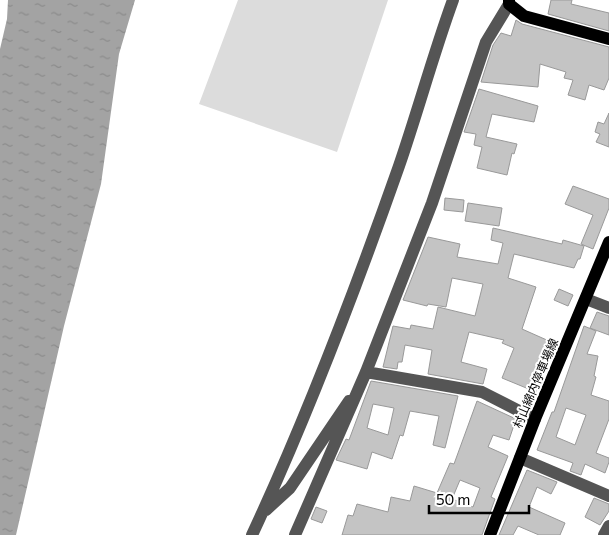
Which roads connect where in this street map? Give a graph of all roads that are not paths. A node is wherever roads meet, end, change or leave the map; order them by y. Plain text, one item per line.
1 (453, 0) edge
2 (509, 2) edge
3 (609, 39) edge
4 (609, 242) edge
5 (586, 299) junction
6 (609, 308) edge
7 (366, 372) junction
8 (358, 390) junction
9 (535, 419) junction
10 (520, 458) junction
11 (609, 496) edge
12 (261, 515) junction
13 (609, 526) edge
14 (252, 535) edge
15 (295, 535) edge
16 (490, 535) edge
17 (604, 535) edge

1 - 12 street
2 - 3 main road
2 - 7 street
4 - 5 main road, 村山綿内停車場線
5 - 6 street
5 - 9 main road, 村山綿内停車場線
7 - 8 street
7 - 9 street
8 - 12 street
8 - 15 street
9 - 10 main road, 村山綿内停車場線
10 - 11 street
10 - 16 main road, 村山綿内停車場線
12 - 14 street
13 - 17 street

